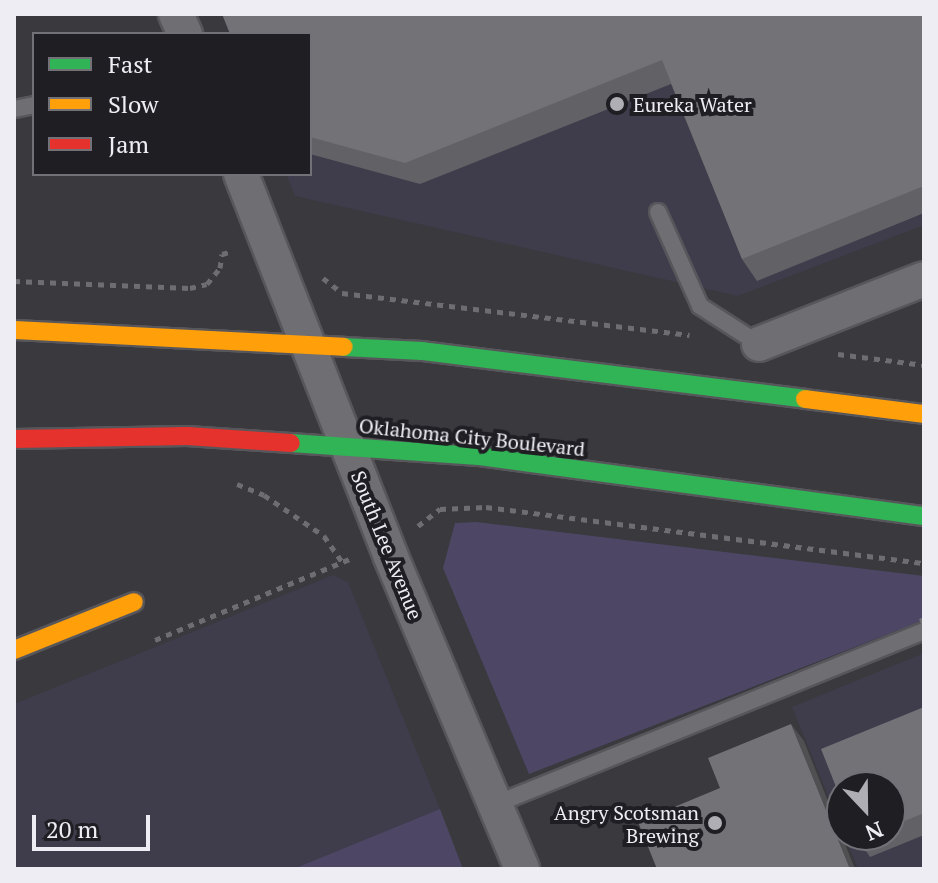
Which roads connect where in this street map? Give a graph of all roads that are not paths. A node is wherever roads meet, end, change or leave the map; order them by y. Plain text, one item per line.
1 (242, 176) edge
2 (658, 212) dead end
3 (924, 279) edge
4 (14, 330) edge
5 (759, 344) joint
6 (309, 347) junction
7 (924, 414) edge
8 (14, 439) edge
9 (348, 447) junction
10 (924, 516) edge
11 (134, 602) dead end
12 (924, 631) edge
13 (14, 650) edge
14 (496, 804) junction
15 (522, 869) edge

1 - 6 street, South Lee Avenue
2 - 5 lane
3 - 5 street
4 - 6 main road
6 - 7 main road
6 - 9 street, South Lee Avenue
8 - 9 main road, Oklahoma City Boulevard
9 - 10 main road, Oklahoma City Boulevard
9 - 14 street, South Lee Avenue
11 - 13 main road
12 - 14 lane
14 - 15 street, South Lee Avenue

